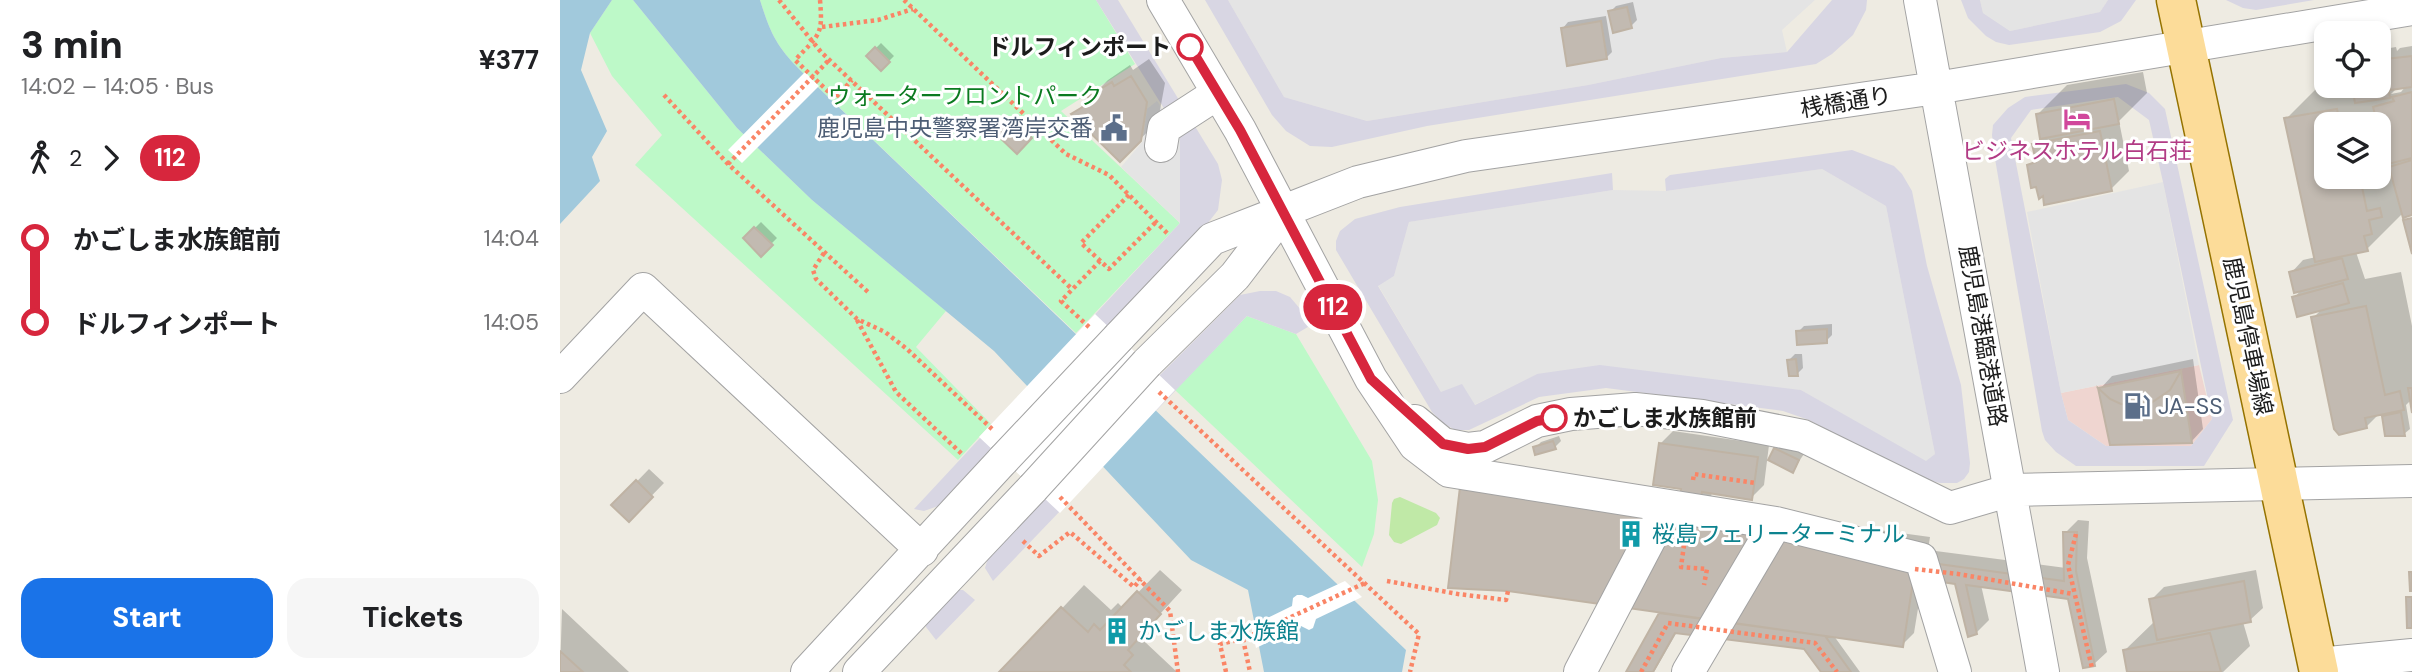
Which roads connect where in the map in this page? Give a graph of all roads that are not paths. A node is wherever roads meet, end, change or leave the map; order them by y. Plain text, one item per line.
1 (1163, 0) edge
2 (1920, 0) edge
3 (2176, 0) edge
4 (2412, 9) edge
5 (2186, 45) junction
6 (1937, 88) junction
7 (1218, 93) junction
8 (1161, 146) dead end
9 (1284, 212) junction
10 (560, 377) edge
11 (1371, 379) junction
12 (2412, 481) edge
13 (2280, 484) junction
14 (2011, 490) junction
15 (1681, 508) junction
16 (1776, 523) junction
17 (922, 550) junction
18 (2412, 655) edge
19 (2318, 668) edge
20 (807, 672) edge
21 (859, 672) edge
22 (1580, 672) edge
23 (1688, 672) edge
24 (1955, 672) edge
25 (2043, 672) edge

1 - 7 street
2 - 6 street, 鹿児島港臨港道路
3 - 5 main road, 鹿児島停車場線
4 - 5 street, 桟橋通り
5 - 6 street, 桟橋通り
5 - 13 main road, 鹿児島停車場線
6 - 9 street, 桟橋通り
6 - 14 street, 鹿児島港臨港道路
7 - 8 street
7 - 9 street
9 - 11 street
9 - 17 street, 桟橋通り, bridge
9 - 21 street, bridge
10 - 17 street
11 - 14 street
11 - 15 street
12 - 13 street
13 - 14 street
13 - 19 main road, 鹿児島停車場線
14 - 25 street, 鹿児島港臨港道路
15 - 16 street
15 - 22 street
16 - 23 street
16 - 24 street
17 - 20 street, 桟橋通り
18 - 19 street

